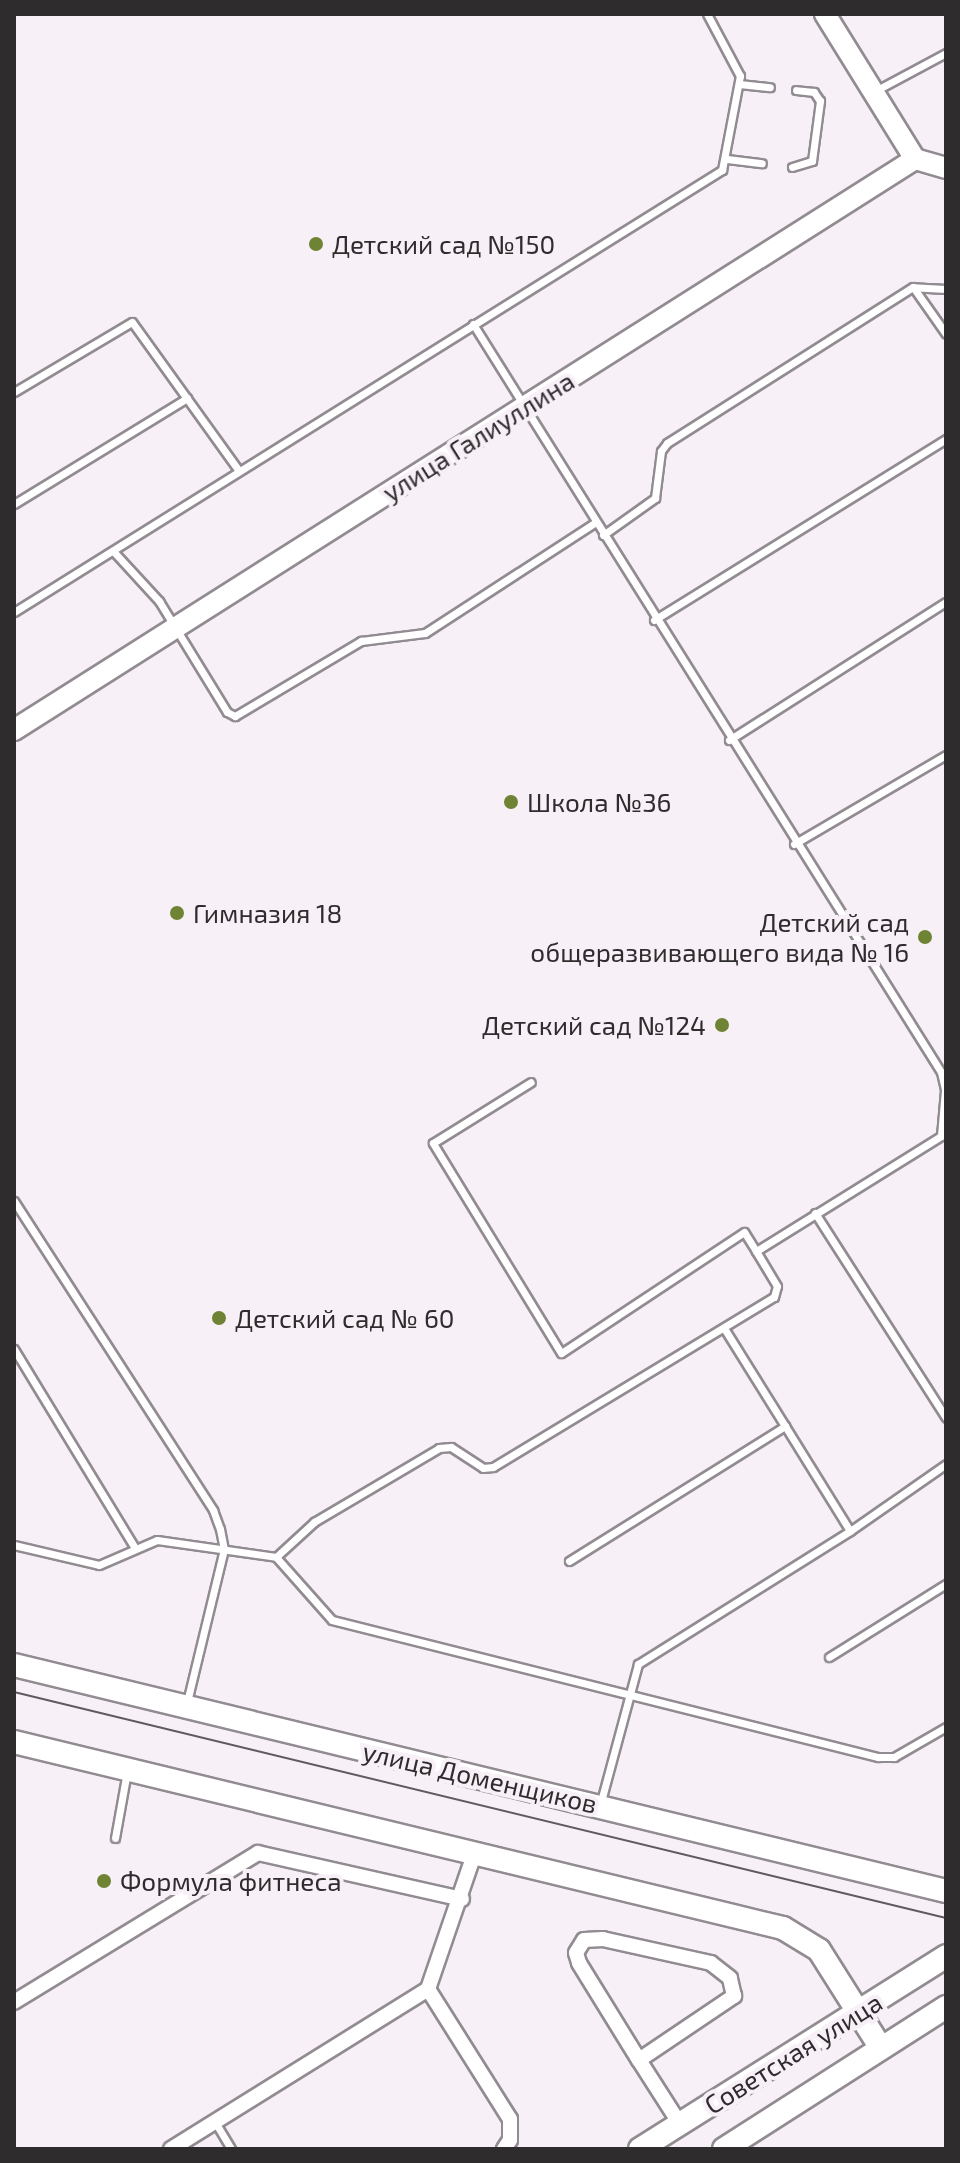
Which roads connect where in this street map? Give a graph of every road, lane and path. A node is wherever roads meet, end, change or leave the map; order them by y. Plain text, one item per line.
1 (707, 14) edge
2 (825, 14) edge
3 (946, 53) edge
4 (739, 84) junction
5 (770, 87) dead end
6 (796, 90) dead end
7 (874, 92) junction
8 (727, 159) junction
9 (915, 159) junction
10 (762, 163) dead end
11 (792, 167) dead end
12 (946, 168) edge
13 (913, 287) junction
14 (946, 289) edge
15 (473, 324) junction
16 (946, 334) edge
17 (14, 392) edge
18 (187, 398) junction
19 (522, 408) junction
20 (946, 439) edge
21 (239, 471) junction
22 (14, 504) edge
23 (596, 522) junction
24 (603, 535) junction
25 (114, 552) junction
26 (946, 602) edge
27 (14, 612) edge
28 (654, 620) junction
29 (176, 627) junction
30 (14, 730) edge
31 (729, 740) junction
32 (946, 755) edge
33 (794, 844) junction
34 (531, 1082) dead end
35 (944, 1137) edge
36 (15, 1206) edge
37 (815, 1213) junction
38 (756, 1251) junction
39 (724, 1328) junction
40 (14, 1349) edge
41 (946, 1418) edge
42 (785, 1426) junction
43 (946, 1464) edge
44 (850, 1531) junction
45 (14, 1545) edge
46 (135, 1548) junction
47 (224, 1549) junction
48 (276, 1557) junction
49 (569, 1561) dead end
50 (946, 1584) edge
51 (829, 1657) dead end
52 (14, 1665) edge
53 (627, 1696) junction
54 (186, 1707) junction
55 (946, 1727) edge
56 (14, 1742) edge
57 (128, 1769) junction
58 (600, 1805) junction
59 (115, 1838) dead end
60 (474, 1855) junction
61 (946, 1891) edge
62 (462, 1899) junction
63 (946, 1956) edge
64 (428, 1989) junction
65 (14, 2002) edge
66 (946, 2007) edge
67 (858, 2011) junction
68 (881, 2048) junction
69 (639, 2060) junction
70 (215, 2122) junction
71 (680, 2124) junction
72 (171, 2149) edge
73 (231, 2149) edge
74 (504, 2149) edge
75 (640, 2149) edge
76 (724, 2149) edge

1 - 4 lane
2 - 7 street
3 - 7 lane
4 - 5 lane
4 - 8 lane
6 - 11 lane
7 - 9 street
8 - 10 lane
8 - 15 lane
9 - 12 street
9 - 19 street, улица Галиуллина
13 - 14 lane
13 - 16 lane
13 - 24 lane
15 - 19 lane
15 - 21 lane
17 - 18 lane
18 - 21 lane
18 - 22 lane
19 - 23 lane
19 - 29 street, улица Галиуллина
20 - 28 lane
21 - 25 lane
23 - 24 lane
23 - 29 lane
24 - 28 lane
25 - 27 lane
25 - 29 lane
26 - 31 lane
28 - 31 lane
29 - 30 street, улица Галиуллина
31 - 33 lane
32 - 33 lane
33 - 35 lane
34 - 38 lane
35 - 37 lane
36 - 47 lane
37 - 38 lane
37 - 41 lane
38 - 39 lane
39 - 42 lane
39 - 48 lane
40 - 46 lane
42 - 44 lane
42 - 49 lane
43 - 44 lane
44 - 53 lane
45 - 46 lane
46 - 47 lane
47 - 48 lane
47 - 54 lane
48 - 53 lane
50 - 51 lane
52 - 54 main road, улица Доменщиков
53 - 55 lane
53 - 58 lane
54 - 58 main road, улица Доменщиков
56 - 57 main road
57 - 59 lane
57 - 60 main road
58 - 61 main road, улица Доменщиков
60 - 62 street
60 - 67 main road
62 - 64 street
62 - 65 street
63 - 67 main road, Советская улица
64 - 70 street
64 - 74 street
66 - 68 main road, Советская улица
67 - 68 main road
67 - 71 main road, Советская улица
68 - 76 main road, Советская улица
69 - 69 street
69 - 71 street
70 - 72 street
70 - 73 lane
71 - 75 main road, Советская улица

